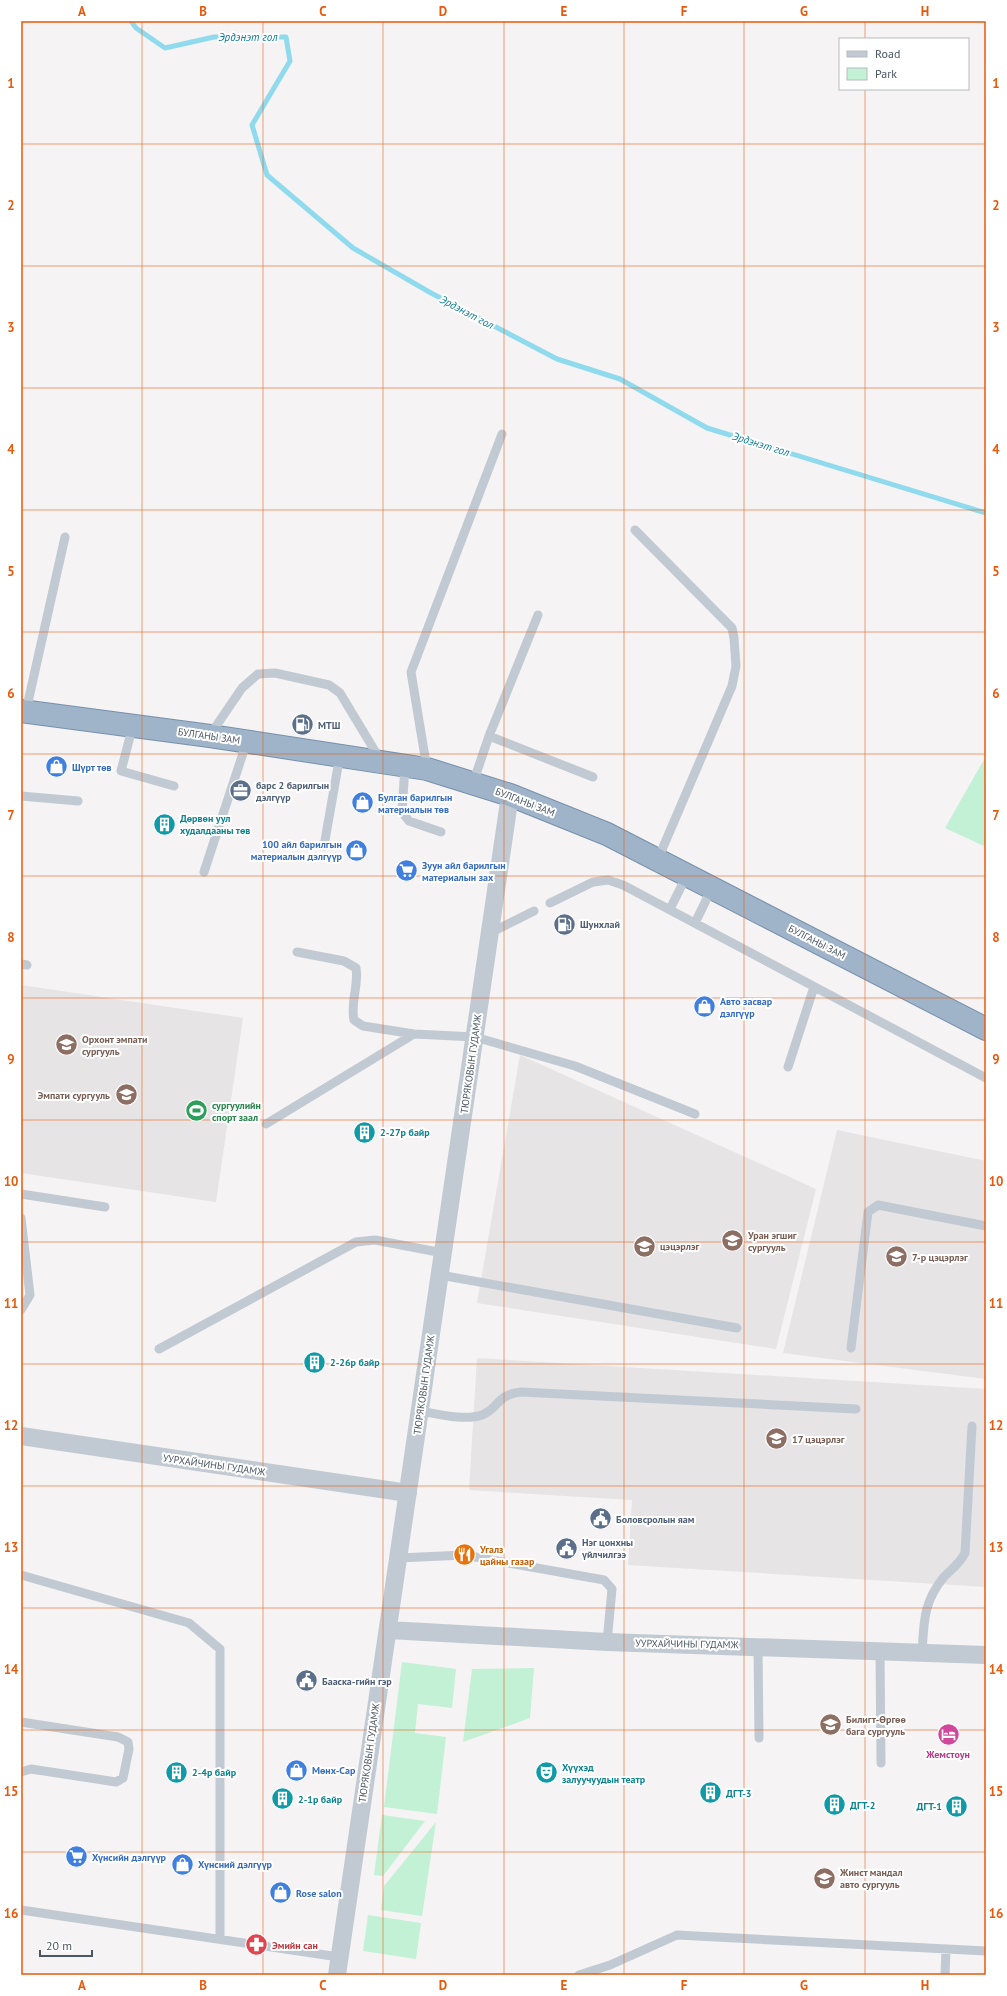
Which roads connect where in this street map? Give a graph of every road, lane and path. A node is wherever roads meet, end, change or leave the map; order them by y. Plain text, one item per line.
1 (502, 434) dead end
2 (635, 530) dead end
3 (65, 538) dead end
4 (538, 615) dead end
5 (24, 711) edge
6 (133, 725) junction
7 (210, 736) junction
8 (489, 736) junction
9 (247, 741) junction
10 (340, 755) junction
11 (382, 762) junction
12 (405, 766) junction
13 (427, 769) junction
14 (593, 777) dead end
15 (473, 783) junction
16 (174, 786) dead end
17 (510, 795) junction
18 (21, 796) edge
19 (78, 801) dead end
20 (441, 832) dead end
21 (324, 846) dead end
22 (658, 860) junction
23 (204, 872) dead end
24 (687, 875) junction
25 (712, 888) junction
26 (550, 903) dead end
27 (670, 910) junction
28 (534, 911) dead end
29 (695, 923) junction
30 (490, 933) junction
31 (297, 952) dead end
32 (814, 987) junction
33 (986, 1029) edge
34 (414, 1034) junction
35 (475, 1037) junction
36 (788, 1067) dead end
37 (986, 1078) edge
38 (695, 1114) dead end
39 (266, 1124) dead end
40 (21, 1194) edge
41 (105, 1207) dead end
42 (21, 1218) edge
43 (986, 1226) edge
44 (443, 1253) junction
45 (440, 1275) junction
46 (21, 1310) edge
47 (736, 1328) dead end
48 (159, 1348) dead end
49 (851, 1348) dead end
50 (856, 1409) dead end
51 (420, 1411) junction
52 (972, 1426) dead end
53 (21, 1436) edge
54 (408, 1493) junction
55 (398, 1558) junction
56 (21, 1575) edge
57 (388, 1630) junction
58 (607, 1642) junction
59 (758, 1646) junction
60 (880, 1652) junction
61 (922, 1653) junction
62 (986, 1655) edge
63 (21, 1722) edge
64 (759, 1738) dead end
65 (881, 1763) dead end
66 (21, 1772) edge
67 (21, 1910) edge
68 (220, 1939) junction
69 (946, 1949) junction
70 (986, 1951) edge
71 (339, 1957) junction
72 (337, 1975) edge
73 (579, 1975) edge
74 (945, 1975) edge

1 - 13 lane
2 - 22 lane
3 - 5 lane
4 - 8 lane
5 - 6 highway, БУЛГАНЫ ЗАМ
6 - 7 highway, БУЛГАНЫ ЗАМ
6 - 16 lane
7 - 9 highway, БУЛГАНЫ ЗАМ
7 - 11 lane
8 - 14 lane
8 - 15 lane
9 - 10 highway, БУЛГАНЫ ЗАМ
9 - 23 lane
10 - 11 highway, БУЛГАНЫ ЗАМ
10 - 21 lane
11 - 12 highway, БУЛГАНЫ ЗАМ
12 - 13 highway, БУЛГАНЫ ЗАМ
12 - 20 lane
13 - 15 highway, БУЛГАНЫ ЗАМ
15 - 17 highway, БУЛГАНЫ ЗАМ
17 - 22 highway, БУЛГАНЫ ЗАМ
17 - 30 street, ТЮРЯКОВЫН ГУДАМЖ
18 - 19 lane
22 - 24 highway, БУЛГАНЫ ЗАМ
24 - 25 highway, БУЛГАНЫ ЗАМ
24 - 27 lane
25 - 29 lane
25 - 33 highway, БУЛГАНЫ ЗАМ
26 - 27 lane
27 - 29 lane
28 - 30 lane
29 - 32 lane
30 - 35 street, ТЮРЯКОВЫН ГУДАМЖ
31 - 34 lane
32 - 36 lane
32 - 37 lane
34 - 35 lane
34 - 39 lane
35 - 38 lane
35 - 44 street, ТЮРЯКОВЫН ГУДАМЖ
40 - 41 lane
42 - 46 lane
43 - 49 lane
44 - 45 street, ТЮРЯКОВЫН ГУДАМЖ
44 - 48 lane
45 - 47 lane
45 - 51 street, ТЮРЯКОВЫН ГУДАМЖ
50 - 51 lane
51 - 54 street, ТЮРЯКОВЫН ГУДАМЖ
52 - 61 lane
53 - 54 street, УУРХАЙЧИНЫ ГУДАМЖ
54 - 55 street, ТЮРЯКОВЫН ГУДАМЖ
55 - 57 street, ТЮРЯКОВЫН ГУДАМЖ
55 - 58 lane
56 - 68 lane
57 - 58 street, УУРХАЙЧИНЫ ГУДАМЖ
57 - 71 street, ТЮРЯКОВЫН ГУДАМЖ
58 - 59 street, УУРХАЙЧИНЫ ГУДАМЖ
59 - 60 street, УУРХАЙЧИНЫ ГУДАМЖ
59 - 64 lane
60 - 61 street, УУРХАЙЧИНЫ ГУДАМЖ
60 - 65 lane
61 - 62 street, УУРХАЙЧИНЫ ГУДАМЖ
63 - 66 lane
67 - 68 lane
68 - 71 lane
69 - 70 lane
69 - 73 lane
69 - 74 lane
71 - 72 street, ТЮРЯКОВЫН ГУДАМЖ

